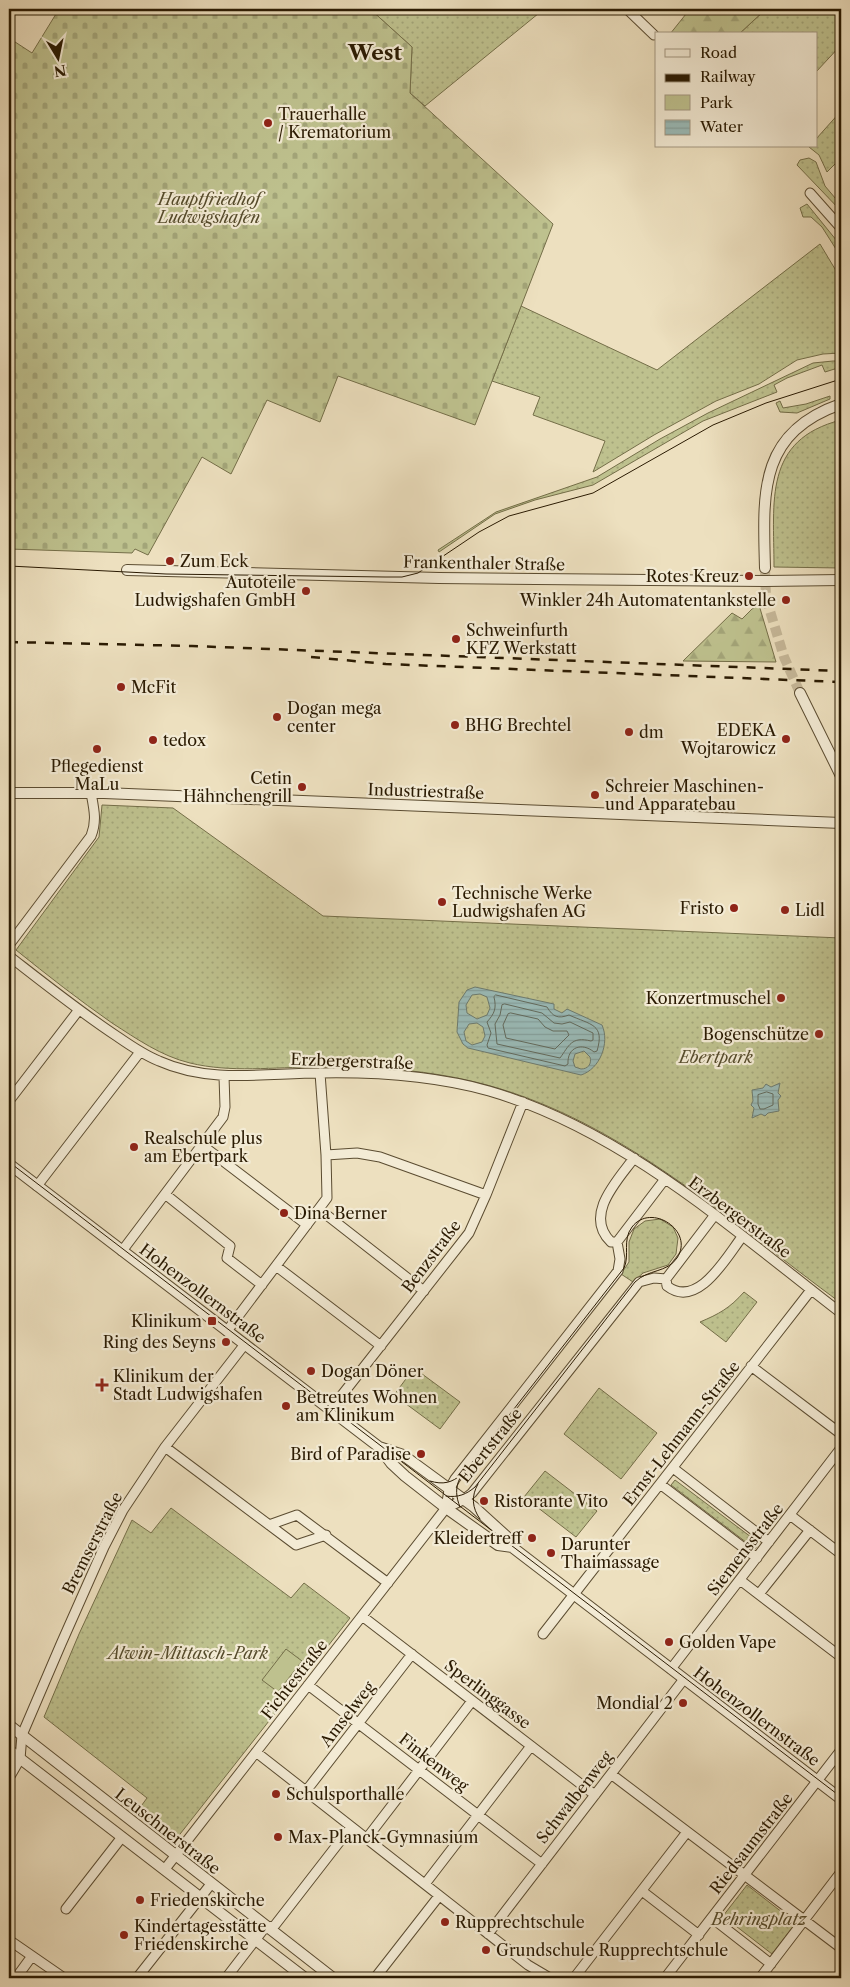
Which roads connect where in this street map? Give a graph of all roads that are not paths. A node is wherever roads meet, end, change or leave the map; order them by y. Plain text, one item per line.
1 (627, 9) edge
2 (654, 35) dead end
3 (810, 193) dead end
4 (841, 228) edge
5 (841, 404) edge
6 (841, 410) edge
7 (805, 422) junction
8 (765, 568) tunnel mouth
9 (127, 570) dead end
10 (841, 580) edge
11 (800, 693) tunnel mouth
12 (841, 776) edge
13 (9, 793) edge
14 (91, 793) junction
15 (841, 823) edge
16 (9, 945) edge
17 (9, 956) edge
18 (78, 1011) junction
19 (140, 1052) junction
20 (320, 1072) junction
21 (224, 1076) junction
22 (9, 1101) edge
23 (523, 1102) junction
24 (202, 1145) junction
25 (326, 1155) junction
26 (634, 1158) junction
27 (9, 1164) edge
28 (665, 1179) junction
29 (37, 1186) junction
30 (165, 1194) junction
31 (486, 1196) junction
32 (318, 1209) junction
33 (714, 1216) junction
34 (306, 1226) junction
35 (742, 1237) junction
36 (617, 1242) junction
37 (122, 1251) junction
38 (276, 1266) junction
39 (666, 1279) junction
40 (262, 1285) junction
41 (811, 1290) junction
42 (424, 1291) junction
43 (841, 1313) edge
44 (227, 1331) junction
45 (245, 1344) junction
46 (381, 1346) junction
47 (752, 1366) junction
48 (330, 1409) junction
49 (841, 1434) edge
50 (165, 1446) junction
51 (379, 1447) junction
52 (841, 1448) edge
53 (673, 1468) junction
54 (660, 1484) junction
55 (450, 1490) junction
56 (464, 1500) junction
57 (446, 1508) junction
58 (790, 1514) junction
59 (269, 1525) junction
60 (810, 1530) junction
61 (326, 1536) junction
62 (769, 1542) junction
63 (512, 1547) junction
64 (841, 1554) edge
65 (757, 1558) junction
66 (740, 1580) junction
67 (388, 1583) junction
68 (574, 1594) junction
69 (759, 1594) junction
70 (362, 1616) junction
71 (543, 1634) dead end
72 (412, 1654) junction
73 (841, 1657) edge
74 (671, 1669) junction
75 (684, 1679) junction
76 (308, 1685) junction
77 (472, 1701) junction
78 (359, 1723) junction
79 (9, 1725) edge
80 (22, 1735) junction
81 (531, 1746) junction
82 (9, 1750) edge
83 (841, 1750) edge
84 (256, 1752) junction
85 (20, 1759) junction
86 (419, 1770) junction
87 (611, 1774) junction
88 (9, 1778) edge
89 (818, 1781) junction
90 (306, 1791) junction
91 (595, 1795) junction
92 (841, 1799) edge
93 (478, 1815) junction
94 (351, 1827) junction
95 (687, 1832) junction
96 (122, 1838) junction
97 (367, 1838) junction
98 (175, 1856) junction
99 (542, 1864) junction
100 (165, 1869) junction
101 (841, 1872) edge
102 (744, 1876) junction
103 (211, 1884) junction
104 (425, 1884) junction
105 (642, 1891) junction
106 (439, 1896) junction
107 (201, 1898) junction
108 (66, 1909) dead end
109 (712, 1918) junction
110 (804, 1920) junction
111 (268, 1928) junction
112 (488, 1934) junction
113 (699, 1935) junction
114 (9, 1940) edge
115 (256, 1940) junction
116 (841, 1948) edge
117 (32, 1956) junction
118 (771, 1964) junction
119 (16, 1978) edge
120 (64, 1978) edge
121 (137, 1978) edge
122 (226, 1978) edge
123 (305, 1978) edge
124 (333, 1978) edge
125 (375, 1978) edge
126 (550, 1978) edge
127 (574, 1978) edge
128 (665, 1978) edge
129 (760, 1978) edge

1 - 2 street
3 - 4 street
5 - 7 street
6 - 7 street
7 - 8 street
9 - 10 street, Frankenthaler Straße
11 - 12 street
13 - 14 street, Industriestraße
14 - 15 street, Industriestraße
14 - 16 street
17 - 18 street, Erzbergerstraße
18 - 19 street, Erzbergerstraße
18 - 22 street
19 - 21 street, Erzbergerstraße
19 - 29 street
20 - 21 street, Erzbergerstraße
20 - 23 street, Erzbergerstraße
20 - 25 street
21 - 24 street
23 - 26 street, Erzbergerstraße
23 - 31 street, Benzstraße
24 - 30 street
24 - 34 street
25 - 31 street
25 - 32 street
26 - 28 street, Erzbergerstraße
26 - 36 street
27 - 29 street, Hohenzollernstraße
28 - 33 street, Erzbergerstraße
28 - 36 street
29 - 37 street, Hohenzollernstraße
30 - 37 street
30 - 40 street
31 - 42 street, Benzstraße
32 - 34 street
32 - 42 street
33 - 35 street, Erzbergerstraße
33 - 39 street
34 - 38 street
35 - 39 street
35 - 41 street, Erzbergerstraße
36 - 55 street, Ebertstraße
37 - 44 street, Hohenzollernstraße
38 - 40 street
38 - 46 street
39 - 56 street, Ebertstraße
40 - 44 street
41 - 43 street, Erzbergerstraße
41 - 47 street, Ernst-Lehmann-Straße
42 - 46 street, Benzstraße
44 - 45 street, Hohenzollernstraße
45 - 48 street, Hohenzollernstraße
45 - 50 street, Bremserstraße
46 - 48 street, Benzstraße
47 - 49 street
47 - 53 street, Ernst-Lehmann-Straße
48 - 51 street, Hohenzollernstraße
50 - 59 street
50 - 80 street, Bremserstraße
51 - 55 street, Hohenzollernstraße
51 - 57 street, Hohenzollernstraße
52 - 58 street, Siemensstraße
53 - 54 street, Ernst-Lehmann-Straße
53 - 62 street
54 - 65 street
54 - 68 street, Ernst-Lehmann-Straße
55 - 56 street, Hohenzollernstraße
55 - 57 street, Ebertstraße
56 - 57 street, Ebertstraße
56 - 63 street, Hohenzollernstraße
57 - 63 street, Hohenzollernstraße
57 - 67 street, Fichtestraße
58 - 60 street
58 - 62 street, Siemensstraße
59 - 61 street
59 - 61 street
60 - 64 street
60 - 69 street
61 - 67 street
62 - 65 street, Siemensstraße
63 - 68 street, Hohenzollernstraße
65 - 66 street, Siemensstraße
66 - 69 street
66 - 74 street, Siemensstraße
67 - 70 street, Fichtestraße
68 - 71 street, Ernst-Lehmann-Straße
68 - 74 street, Hohenzollernstraße
69 - 73 street
70 - 72 street, Sperlinggasse
70 - 76 street, Fichtestraße
72 - 77 street, Sperlinggasse
72 - 78 street, Amselweg
74 - 75 street, Hohenzollernstraße
75 - 87 street, Schwalbenweg
75 - 89 street, Hohenzollernstraße
76 - 78 street, Finkenweg
76 - 84 street, Fichtestraße
77 - 81 street, Sperlinggasse
77 - 86 street
78 - 86 street, Finkenweg
78 - 90 street, Amselweg
79 - 80 street, Leuschnerstraße
80 - 85 street, Bremserstraße
80 - 98 street, Leuschnerstraße
81 - 91 street, Sperlinggasse
81 - 93 street
82 - 85 street, Leuschnerstraße
83 - 89 street, Riedsaumstraße
84 - 90 street
84 - 98 street, Fichtestraße
85 - 88 street, Bremserstraße
85 - 96 street, Leuschnerstraße
86 - 93 street, Finkenweg
86 - 97 street
87 - 91 street, Schwalbenweg
87 - 95 street
89 - 92 street, Hohenzollernstraße
89 - 102 street, Riedsaumstraße
90 - 94 street
91 - 99 street, Schwalbenweg
93 - 99 street, Finkenweg
93 - 104 street
94 - 97 street
94 - 111 street
95 - 102 street
95 - 105 street
96 - 100 street, Leuschnerstraße
96 - 108 street
97 - 104 street
98 - 100 street, Fichtestraße
98 - 103 street, Leuschnerstraße
99 - 112 street, Schwalbenweg
100 - 107 street, Leuschnerstraße
101 - 110 street
102 - 109 street, Riedsaumstraße
102 - 110 street
103 - 107 street
103 - 111 street, Leuschnerstraße
104 - 106 street
105 - 113 street
105 - 127 street
106 - 112 street
106 - 125 street
107 - 115 street, Leuschnerstraße
107 - 121 street
109 - 113 street, Riedsaumstraße
109 - 118 street
110 - 116 street
110 - 118 street
111 - 115 street
111 - 124 street, Leuschnerstraße
112 - 126 street
113 - 128 street, Riedsaumstraße
114 - 117 street
115 - 122 street
115 - 123 street, Leuschnerstraße
117 - 119 street
117 - 120 street
118 - 129 street

